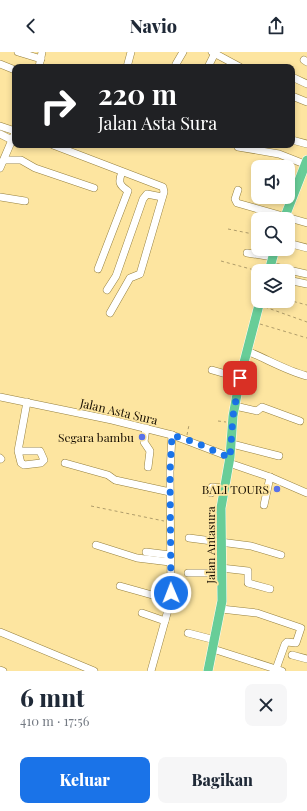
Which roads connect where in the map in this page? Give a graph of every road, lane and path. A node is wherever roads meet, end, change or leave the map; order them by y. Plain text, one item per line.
1 (18, 52) edge
2 (131, 52) edge
3 (184, 52) edge
4 (213, 53) edge
5 (40, 62) edge
6 (0, 64) edge
7 (129, 64) edge
8 (176, 64) dead end
9 (209, 64) edge
10 (234, 64) edge
11 (12, 69) edge
12 (295, 78) edge
13 (307, 84) edge
14 (295, 97) edge
15 (307, 102) edge
16 (0, 126) edge
17 (0, 134) edge
18 (12, 134) edge
19 (12, 135) edge
20 (12, 140) edge
21 (295, 141) edge
22 (307, 144) edge
23 (61, 148) edge
24 (244, 148) edge
25 (4, 160) junction
26 (307, 163) edge
27 (0, 168) edge
28 (122, 172) junction
29 (94, 188) dead end
30 (238, 190) dead end
31 (0, 197) edge
32 (162, 197) junction
33 (24, 201) dead end
34 (267, 212) edge
35 (286, 212) edge
36 (295, 220) edge
37 (307, 223) edge
38 (228, 229) dead end
39 (251, 234) edge
40 (295, 245) edge
41 (307, 248) edge
42 (248, 253) dead end
43 (221, 261) dead end
44 (272, 261) edge
45 (98, 269) dead end
46 (251, 269) edge
47 (307, 274) edge
48 (295, 281) edge
49 (307, 284) edge
50 (107, 290) dead end
51 (295, 302) edge
52 (307, 305) edge
53 (258, 308) edge
54 (272, 308) edge
55 (110, 313) dead end
56 (254, 322) junction
57 (307, 322) edge
58 (307, 338) edge
59 (247, 351) junction
60 (212, 370) dead end
61 (307, 376) edge
62 (240, 378) junction
63 (0, 397) edge
64 (26, 402) junction
65 (235, 406) junction
66 (300, 421) dead end
67 (189, 425) dead end
68 (146, 428) junction
69 (172, 435) junction
70 (186, 439) junction
71 (232, 444) junction
72 (18, 451) dead end
73 (279, 456) dead end
74 (230, 460) junction
75 (65, 463) dead end
76 (148, 467) dead end
77 (270, 477) junction
78 (224, 488) junction
79 (170, 492) junction
80 (210, 493) dead end
81 (307, 493) edge
82 (264, 505) dead end
83 (91, 506) dead end
84 (171, 522) junction
85 (189, 538) dead end
86 (221, 541) junction
87 (96, 545) dead end
88 (146, 552) dead end
89 (280, 554) dead end
90 (170, 558) junction
91 (221, 571) junction
92 (188, 573) dead end
93 (120, 586) dead end
94 (270, 589) dead end
95 (170, 600) junction
96 (221, 609) junction
97 (142, 613) dead end
98 (165, 621) junction
99 (0, 632) edge
100 (188, 633) dead end
101 (214, 645) junction
102 (292, 655) dead end
103 (307, 659) edge
104 (0, 670) edge
105 (279, 670) edge
106 (3, 671) edge
107 (94, 671) edge
108 (151, 671) edge
109 (208, 671) edge

1 - 5 street
2 - 7 street
3 - 8 street
4 - 9 street
4 - 10 street
6 - 11 street
12 - 13 street
14 - 15 street
16 - 18 street
17 - 19 street
20 - 25 street
21 - 22 street
23 - 28 street
24 - 26 street
25 - 27 street
25 - 29 street
26 - 35 main road
28 - 32 street
28 - 45 street
30 - 34 street
31 - 33 street
32 - 50 street
32 - 55 street
36 - 37 street
38 - 39 path
40 - 41 street
42 - 44 street
43 - 46 path
44 - 47 street
48 - 49 street
51 - 52 path
53 - 56 main road, Jalan Antasura
54 - 57 path
56 - 58 path
56 - 59 main road, Jalan Antasura
59 - 61 street
59 - 62 main road, Jalan Antasura
60 - 62 street
62 - 65 main road, Jalan Antasura
63 - 64 street, Jalan Asta Sura
64 - 68 street, Jalan Asta Sura
64 - 72 street
65 - 66 street
65 - 71 main road, Jalan Antasura
67 - 70 path
68 - 69 street, Jalan Asta Sura
68 - 76 street
69 - 70 street, Jalan Asta Sura
69 - 79 street
70 - 74 street, Jalan Asta Sura
71 - 73 street
71 - 74 main road, Jalan Antasura
74 - 77 street, Jalan Asta Sura
74 - 78 main road, Jalan Antasura
75 - 79 street
77 - 81 street, Jalan Asta Sura
77 - 82 street
78 - 80 street
78 - 86 main road, Jalan Antasura
79 - 84 street
83 - 84 path
84 - 90 street
85 - 86 street
86 - 89 street
86 - 91 main road, Jalan Antasura
87 - 90 street
88 - 90 street
90 - 95 street
91 - 92 street
91 - 94 street
91 - 96 main road, Jalan Antasura
93 - 95 street
95 - 98 street
96 - 101 main road, Jalan Antasura
96 - 105 street
97 - 98 street
98 - 108 street
99 - 107 street
100 - 101 street
101 - 105 street
101 - 109 main road, Jalan Antasura
102 - 103 street
104 - 106 street

